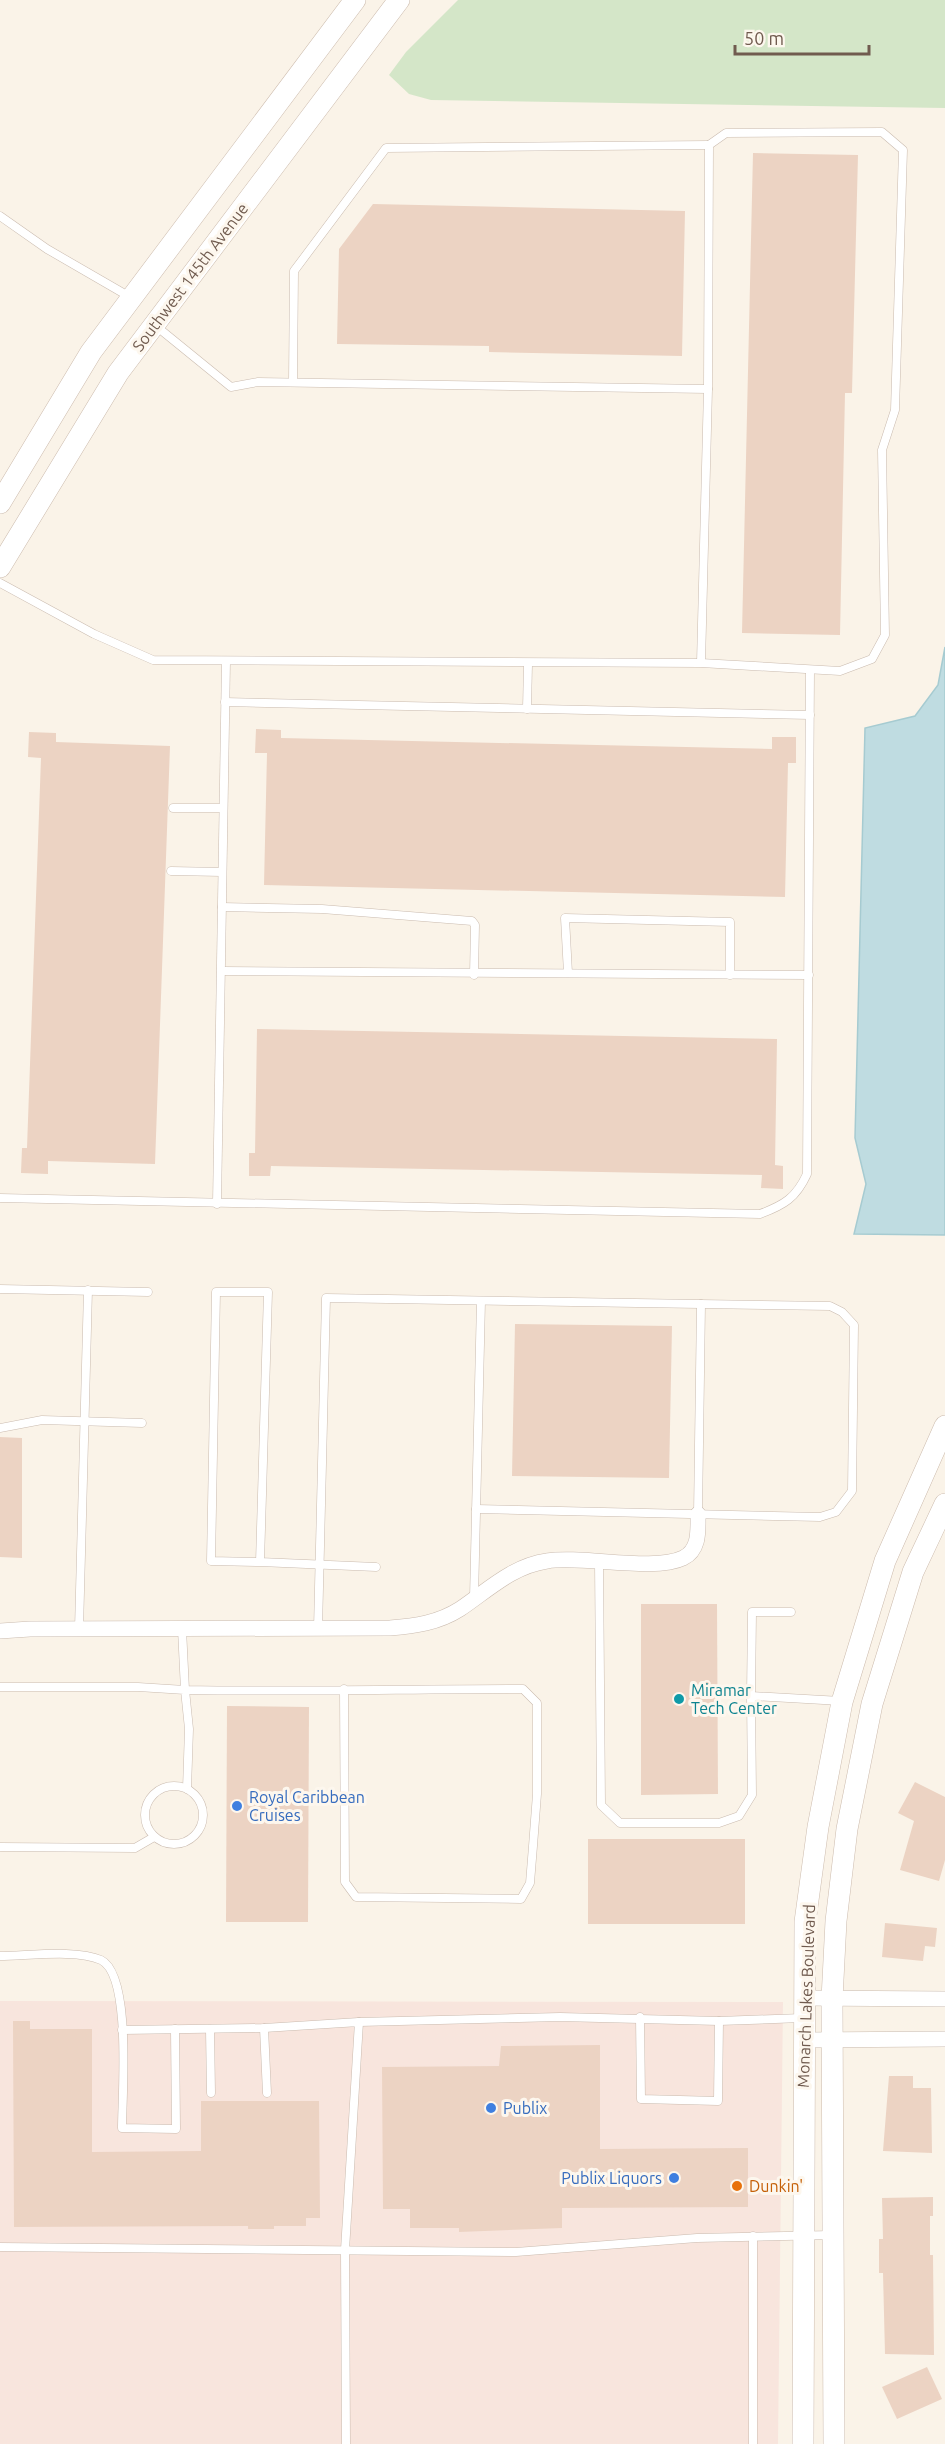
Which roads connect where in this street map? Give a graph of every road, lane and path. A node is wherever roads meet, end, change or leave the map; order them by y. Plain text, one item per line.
1 (355, 0) edge
2 (399, 0) edge
3 (710, 146) junction
4 (0, 216) edge
5 (130, 297) junction
6 (154, 325) junction
7 (293, 382) junction
8 (708, 389) junction
9 (0, 502) edge
10 (0, 567) edge
11 (0, 583) edge
12 (226, 661) junction
13 (701, 663) junction
14 (528, 664) junction
15 (810, 670) junction
16 (225, 702) junction
17 (527, 709) junction
18 (810, 715) junction
19 (223, 807) junction
20 (173, 808) dead end
21 (171, 871) dead end
22 (222, 872) junction
23 (222, 907) junction
24 (222, 971) junction
25 (568, 973) junction
26 (474, 975) junction
27 (730, 975) junction
28 (809, 975) junction
29 (0, 1198) edge
30 (217, 1204) junction
31 (0, 1289) edge
32 (88, 1290) junction
33 (148, 1292) dead end
34 (481, 1301) junction
35 (701, 1304) junction
36 (85, 1421) junction
37 (142, 1423) dead end
38 (945, 1426) edge
39 (0, 1428) edge
40 (945, 1504) edge
41 (476, 1509) junction
42 (698, 1514) junction
43 (599, 1561) junction
44 (260, 1562) junction
45 (319, 1565) junction
46 (376, 1567) dead end
47 (474, 1598) junction
48 (791, 1612) dead end
49 (0, 1623) edge
50 (30, 1629) junction
51 (79, 1629) junction
52 (182, 1629) junction
53 (318, 1629) junction
54 (0, 1631) edge
55 (0, 1687) edge
56 (344, 1689) junction
57 (185, 1690) junction
58 (751, 1696) junction
59 (842, 1701) junction
60 (187, 1789) junction
61 (154, 1838) junction
62 (0, 1847) edge
63 (0, 1956) edge
64 (832, 1999) junction
65 (945, 1999) edge
66 (804, 2008) junction
67 (640, 2017) junction
68 (719, 2021) junction
69 (359, 2022) junction
70 (264, 2028) junction
71 (175, 2029) junction
72 (210, 2029) junction
73 (122, 2030) junction
74 (945, 2038) edge
75 (803, 2040) junction
76 (832, 2040) junction
77 (211, 2093) dead end
78 (267, 2093) dead end
79 (803, 2235) junction
80 (833, 2235) junction
81 (753, 2236) junction
82 (0, 2247) edge
83 (345, 2250) junction
84 (346, 2444) edge
85 (753, 2444) edge
86 (803, 2444) edge
87 (834, 2444) edge

1 - 5 street
2 - 6 street, Southwest 145th Avenue
3 - 7 lane
3 - 8 lane
3 - 15 lane
4 - 5 lane
5 - 9 street
6 - 7 lane
6 - 10 street, Southwest 145th Avenue
7 - 8 lane
8 - 13 lane
11 - 12 lane
12 - 14 lane
12 - 16 lane
13 - 14 lane
13 - 15 lane
14 - 17 lane
15 - 18 lane
16 - 17 lane
16 - 19 lane
17 - 18 lane
18 - 28 lane
19 - 20 lane
19 - 22 lane
21 - 22 lane
22 - 23 lane
23 - 24 lane
23 - 26 lane
24 - 26 lane
24 - 30 lane
25 - 26 lane
25 - 27 lane
25 - 27 lane
27 - 28 lane
28 - 30 lane
29 - 30 lane
31 - 32 lane
32 - 33 lane
32 - 36 lane
34 - 35 lane
34 - 41 lane
34 - 45 lane
35 - 42 lane
35 - 42 lane
36 - 37 lane
36 - 39 lane
36 - 51 lane
38 - 59 street, Monarch Lakes Boulevard
40 - 64 street, Monarch Lakes Boulevard
41 - 42 lane
41 - 47 lane
42 - 43 street
43 - 47 street
43 - 58 lane
44 - 44 lane
44 - 45 lane
45 - 46 lane
45 - 53 lane
47 - 53 street
48 - 58 lane
49 - 50 street
50 - 51 street
50 - 54 street
51 - 52 street
52 - 53 street
52 - 57 lane
55 - 57 lane
56 - 56 lane
56 - 57 lane
57 - 60 lane
58 - 59 lane
59 - 66 street, Monarch Lakes Boulevard
60 - 61 lane
60 - 61 lane
61 - 62 lane
63 - 73 lane
64 - 65 street
64 - 66 street
64 - 76 street, Monarch Lakes Boulevard
66 - 68 lane
66 - 75 street, Monarch Lakes Boulevard
67 - 68 lane
67 - 68 lane
67 - 69 lane
69 - 70 lane
69 - 83 lane
70 - 72 lane
70 - 78 lane
71 - 72 lane
71 - 73 lane
71 - 73 lane
72 - 77 lane
74 - 76 street
75 - 76 street
75 - 79 street, Monarch Lakes Boulevard
76 - 80 street, Monarch Lakes Boulevard
79 - 80 lane
79 - 81 lane
79 - 86 street, Monarch Lakes Boulevard
80 - 87 street, Monarch Lakes Boulevard
81 - 83 lane
81 - 85 lane
82 - 83 lane
83 - 84 lane

